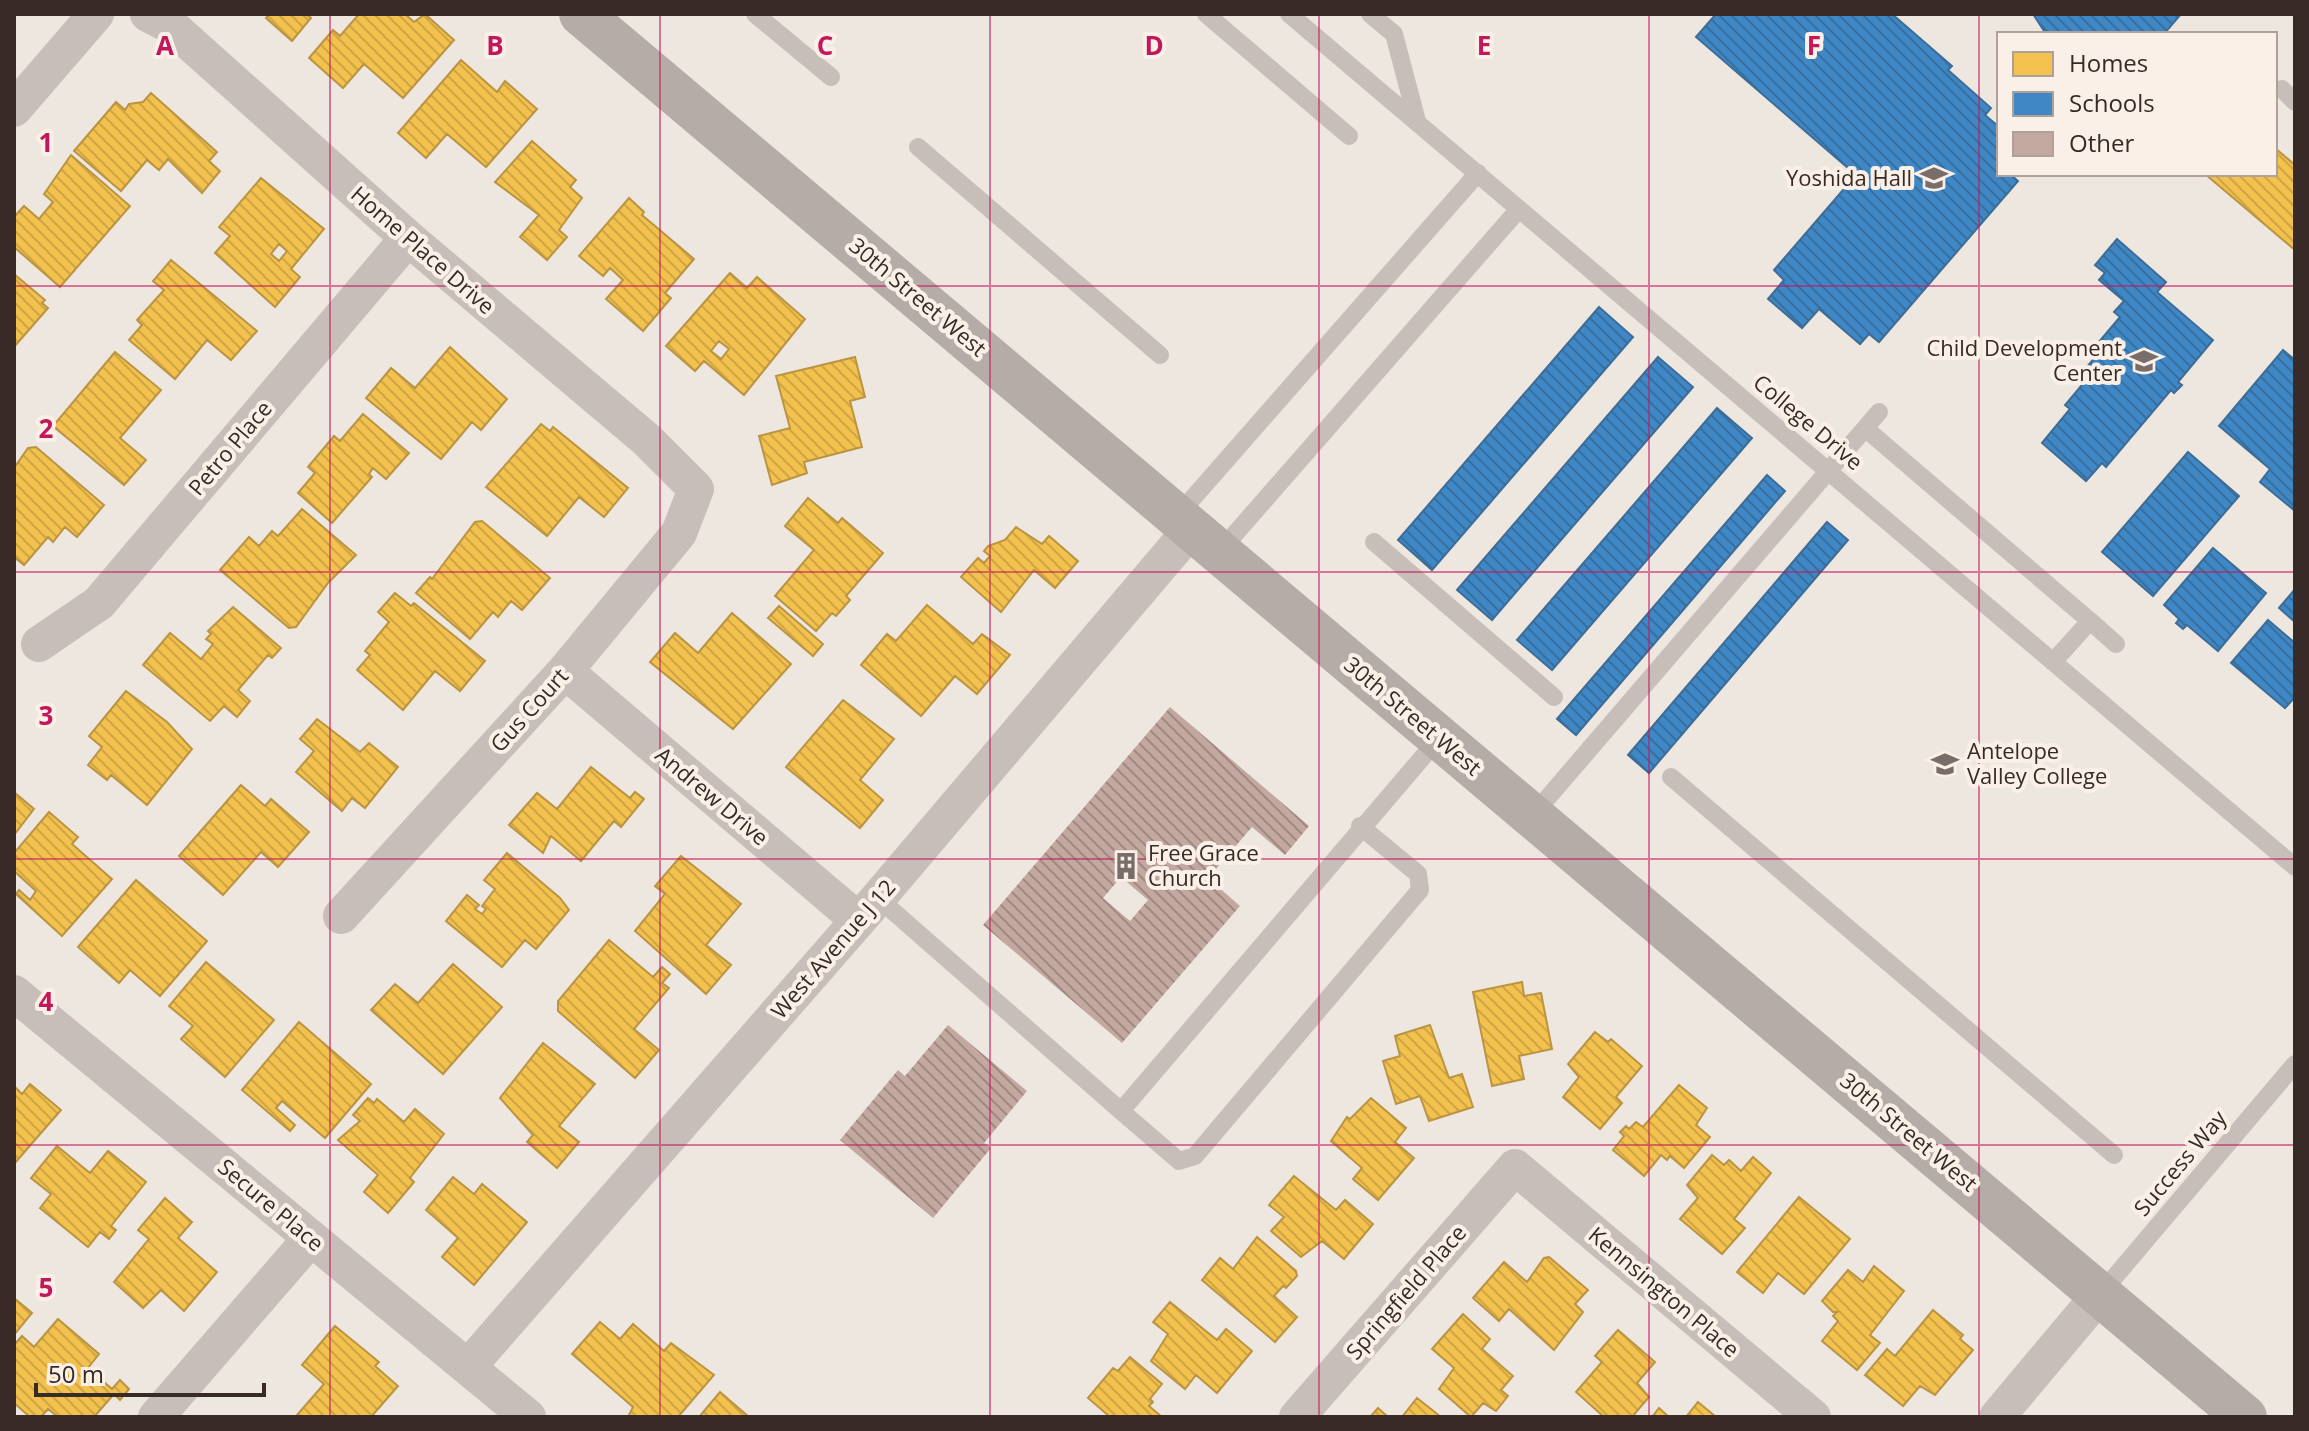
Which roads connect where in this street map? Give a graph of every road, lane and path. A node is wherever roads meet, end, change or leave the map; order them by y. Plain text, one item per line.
1 (96, 14) edge
2 (148, 14) edge
3 (581, 14) edge
4 (755, 14) edge
5 (1206, 14) edge
6 (1289, 14) edge
7 (1370, 14) edge
8 (831, 77) dead end
9 (14, 109) edge
10 (1417, 121) junction
11 (1349, 136) dead end
12 (918, 147) dead end
13 (1478, 173) junction
14 (1519, 209) junction
15 (408, 238) junction
16 (1160, 355) dead end
17 (1879, 412) dead end
18 (1866, 429) junction
19 (1830, 471) junction
20 (696, 489) joint
21 (1197, 531) junction
22 (1374, 542) dead end
23 (2090, 621) junction
24 (39, 644) dead end
25 (2116, 644) dead end
26 (2053, 662) junction
27 (565, 671) junction
28 (1554, 697) dead end
29 (1439, 738) junction
30 (1671, 777) dead end
31 (1532, 816) junction
32 (1360, 826) junction
33 (2295, 867) edge
34 (868, 909) junction
35 (341, 916) dead end
36 (14, 993) edge
37 (2295, 1064) edge
38 (1121, 1111) junction
39 (2114, 1155) dead end
40 (1515, 1167) joint
41 (311, 1238) junction
42 (2101, 1293) junction
43 (468, 1367) junction
44 (156, 1417) edge
45 (528, 1417) edge
46 (1297, 1417) edge
47 (1813, 1417) edge
48 (1997, 1417) edge
49 (2245, 1417) edge

1 - 9 street
2 - 15 street, Home Place Drive
3 - 21 main road, 30th Street West
4 - 8 lane
5 - 11 lane
6 - 10 lane, College Drive
7 - 10 lane
10 - 13 lane, College Drive
12 - 16 lane
13 - 14 lane, College Drive
13 - 21 lane
14 - 19 lane, College Drive
14 - 21 lane
15 - 20 street, Home Place Drive
15 - 24 street, Petro Place
17 - 18 lane
18 - 19 lane
18 - 23 lane
19 - 26 lane, College Drive
19 - 31 lane
20 - 27 street, Gus Court
21 - 29 main road, 30th Street West
21 - 34 street, West Avenue J 12
22 - 28 lane
23 - 25 lane
23 - 26 lane
26 - 33 lane, College Drive
27 - 34 street, Andrew Drive
27 - 35 street, Gus Court
29 - 31 main road, 30th Street West
29 - 32 lane
30 - 39 lane
31 - 42 main road, 30th Street West
32 - 38 lane
32 - 38 lane
34 - 38 lane
34 - 43 street, West Avenue J 12
36 - 41 street, Secure Place
37 - 42 lane, Success Way
40 - 46 street, Springfield Place
40 - 47 street, Kennsington Place
41 - 43 street, Secure Place
41 - 44 street
42 - 48 street
42 - 49 main road, 30th Street West
43 - 45 street, Secure Place

